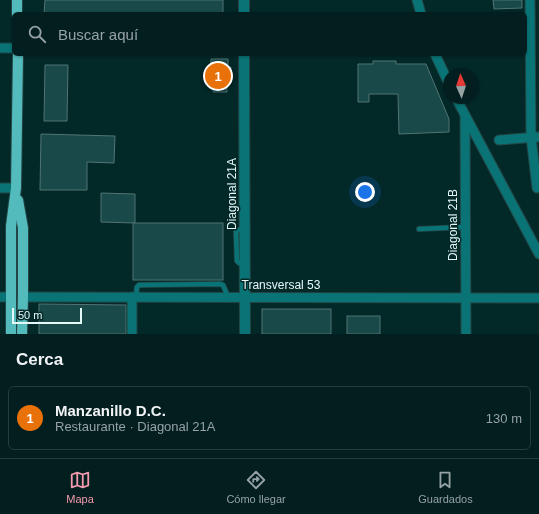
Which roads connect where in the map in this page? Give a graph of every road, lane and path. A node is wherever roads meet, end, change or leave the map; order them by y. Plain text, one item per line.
1 (17, 0) edge
2 (244, 0) edge
3 (417, 0) edge
4 (530, 0) edge
5 (18, 12) edge
6 (244, 12) edge
7 (420, 12) edge
8 (0, 48) edge
9 (12, 48) edge
10 (532, 49) edge
11 (18, 56) edge
12 (244, 56) edge
13 (436, 56) edge
14 (443, 71) edge
15 (459, 104) edge
16 (465, 117) junction
17 (535, 137) edge
18 (499, 140) dead end
19 (0, 188) edge
20 (16, 188) junction
21 (537, 188) dead end
22 (465, 227) junction
23 (419, 229) dead end
24 (539, 254) edge
25 (23, 296) junction
26 (0, 297) edge
27 (11, 297) junction
28 (134, 297) junction
29 (228, 297) junction
30 (245, 297) junction
31 (466, 298) junction
32 (539, 298) edge
33 (11, 334) edge
34 (22, 334) edge
35 (132, 334) edge
36 (245, 334) edge
37 (466, 334) edge

1 - 5 main road
2 - 6 street
3 - 7 street
4 - 10 street
8 - 9 street
10 - 17 street
11 - 20 main road
12 - 30 street, Diagonal 21A
13 - 14 street
15 - 16 street
16 - 22 street, Diagonal 21B
16 - 24 street
17 - 18 street
17 - 21 street
19 - 20 street
20 - 25 main road
20 - 27 main road
22 - 23 lane
22 - 31 street, Diagonal 21B
25 - 28 street, Transversal 53
25 - 34 main road
26 - 27 street
27 - 33 main road
28 - 29 street, Transversal 53
28 - 29 lane
28 - 35 street
29 - 30 street, Transversal 53
30 - 31 street, Transversal 53
30 - 36 street, Diagonal 21A
31 - 32 street, Transversal 53
31 - 37 street, Diagonal 21B

